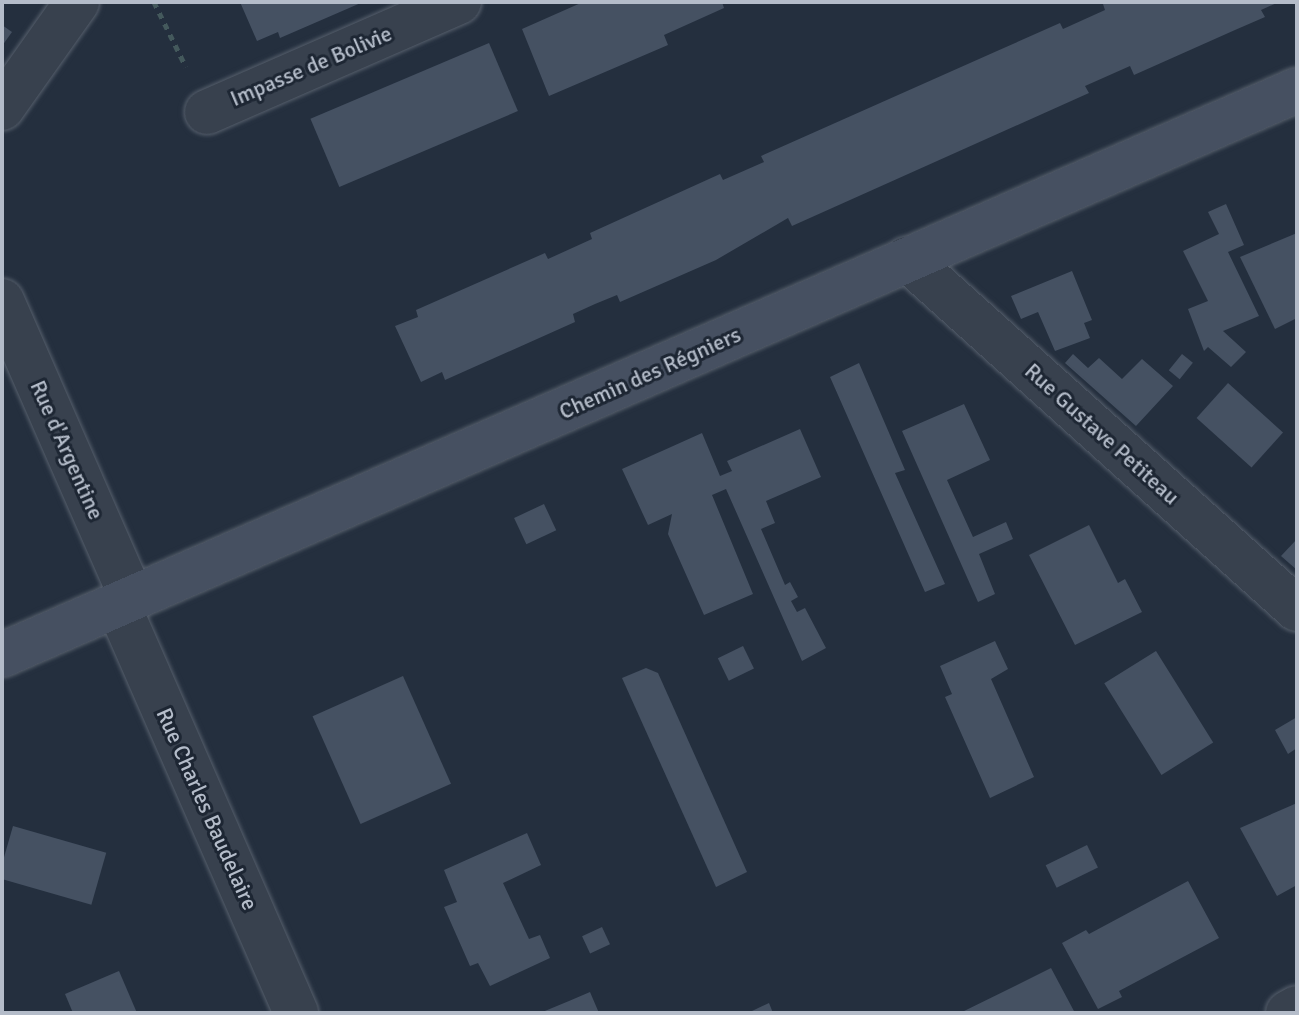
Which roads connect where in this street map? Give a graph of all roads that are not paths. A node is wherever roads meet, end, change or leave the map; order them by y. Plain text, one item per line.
1 (77, 2) edge
2 (459, 2) edge
3 (1297, 90) edge
4 (2, 108) edge
5 (207, 112) road end
6 (907, 259) junction
7 (2, 301) edge
8 (125, 602) junction
9 (1297, 609) edge
10 (2, 655) edge
11 (1297, 1008) edge
12 (296, 1013) edge
13 (1288, 1013) edge

1 - 4 street
2 - 5 street, Impasse de Bolivie
3 - 6 main road, Chemin des Régniers
6 - 8 main road, Chemin des Régniers
6 - 9 street, Rue Gustave Petiteau
7 - 8 street, Rue d'Argentine
8 - 10 main road, Chemin des Régniers
8 - 12 street, Rue Charles Baudelaire
11 - 13 street

